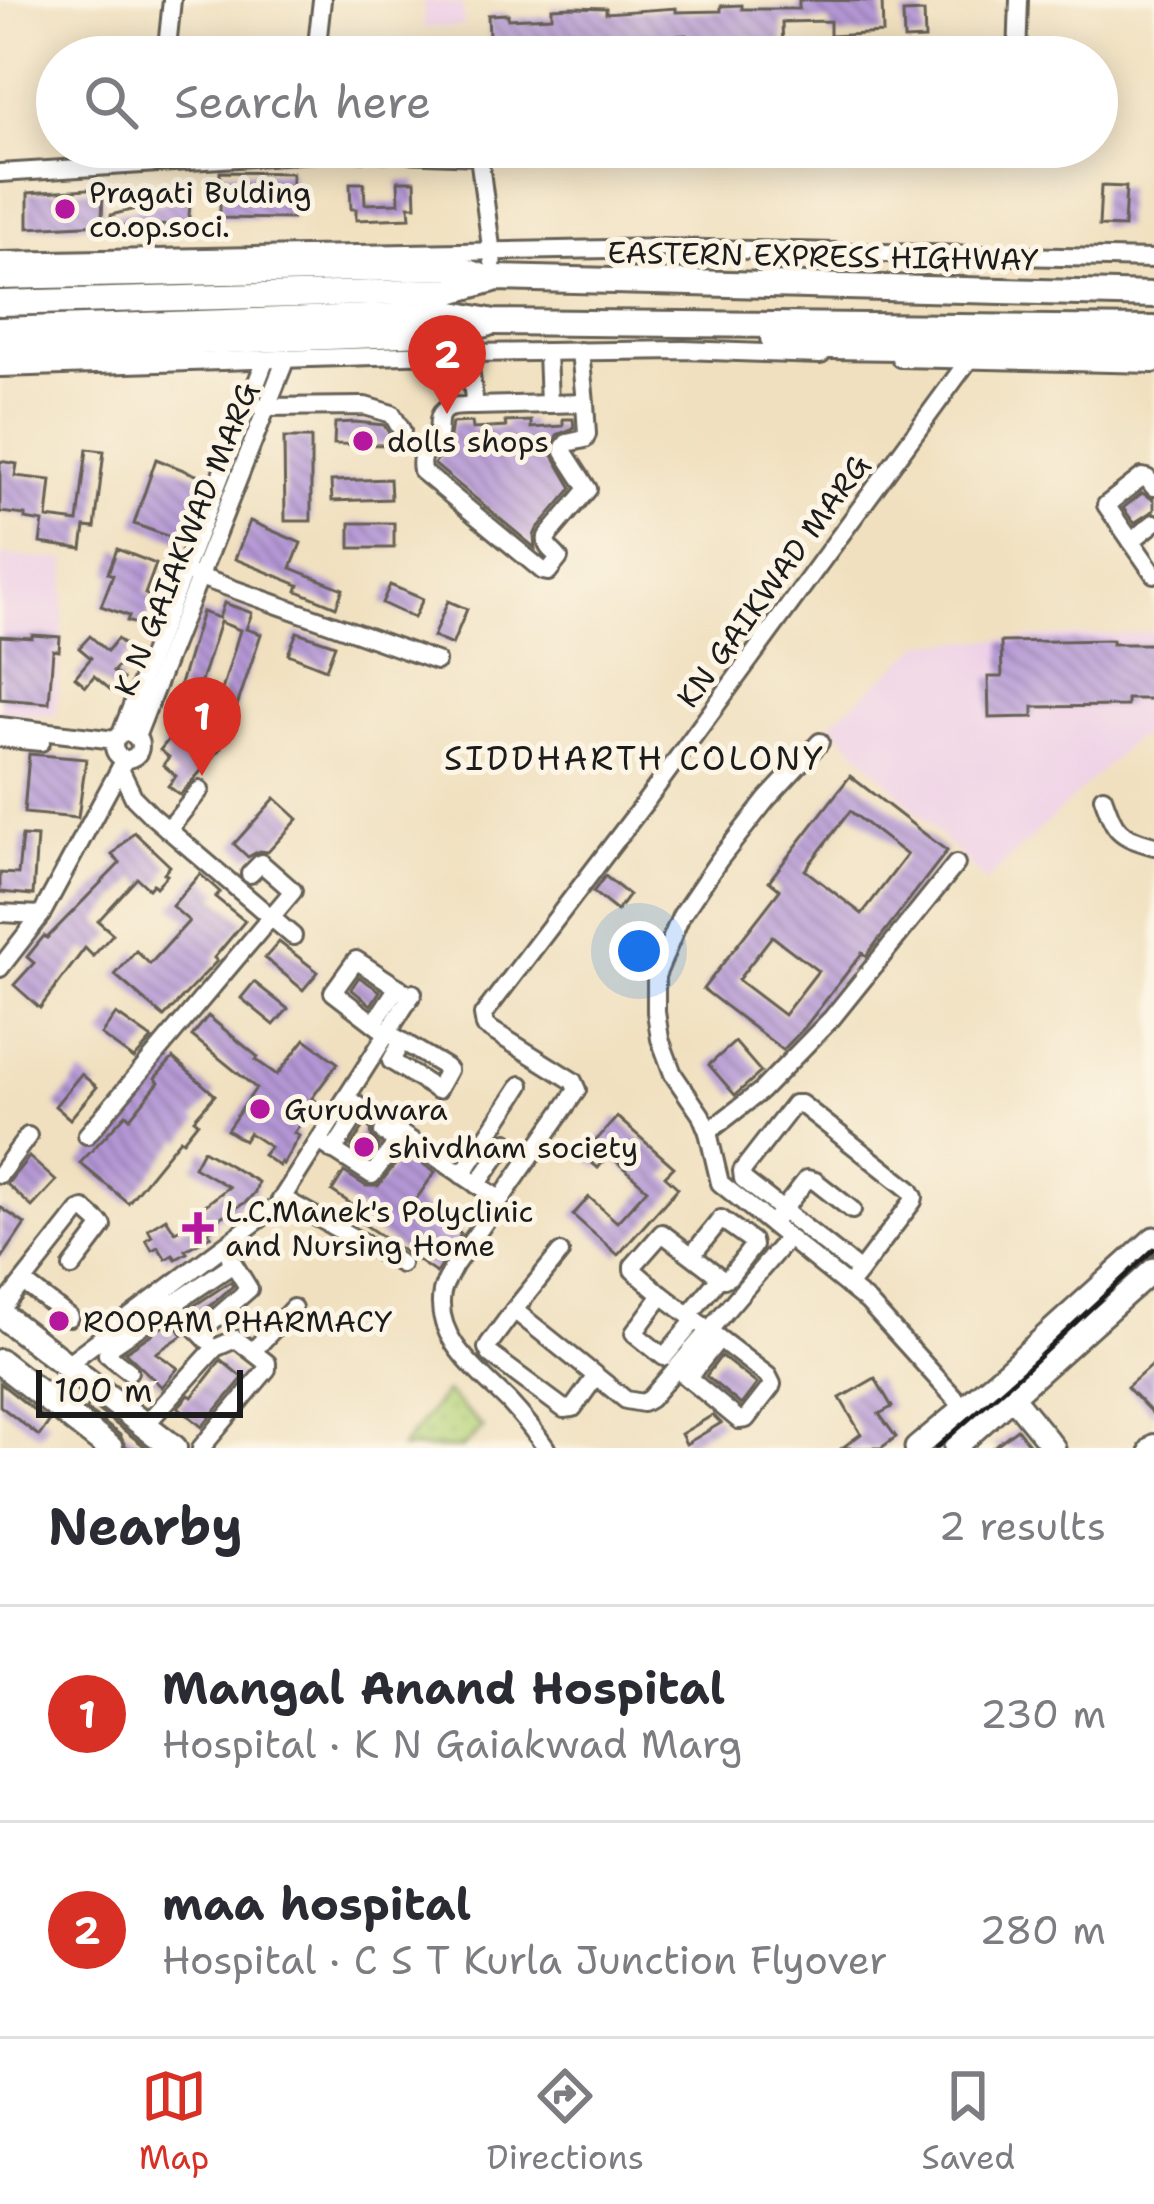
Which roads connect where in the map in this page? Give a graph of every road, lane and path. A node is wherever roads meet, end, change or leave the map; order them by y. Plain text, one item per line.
1 (172, 0) edge
2 (322, 0) edge
3 (1019, 0) edge
4 (168, 36) edge
5 (318, 36) edge
6 (1018, 36) edge
7 (79, 168) edge
8 (480, 168) edge
9 (0, 173) edge
10 (491, 252) junction
11 (1154, 259) edge
12 (0, 261) edge
13 (0, 277) edge
14 (494, 279) junction
15 (1154, 295) edge
16 (0, 303) edge
17 (452, 303) junction
18 (494, 322) junction
19 (736, 324) junction
20 (1154, 328) edge
21 (0, 330) edge
22 (1154, 347) edge
23 (0, 350) edge
24 (580, 351) junction
25 (547, 352) junction
26 (468, 353) junction
27 (266, 361) junction
28 (285, 361) junction
29 (968, 361) junction
30 (1154, 364) edge
31 (0, 368) edge
32 (549, 404) junction
33 (585, 404) junction
34 (475, 406) junction
35 (257, 407) junction
36 (402, 431) dead end
37 (1154, 487) edge
38 (1154, 523) edge
39 (1131, 541) junction
40 (1154, 574) edge
41 (193, 575) junction
42 (436, 662) dead end
43 (0, 726) edge
44 (47, 737) junction
45 (0, 738) edge
46 (820, 742) dead end
47 (122, 748) junction
48 (200, 790) dead end
49 (1103, 797) dead end
50 (168, 830) junction
51 (1154, 846) edge
52 (956, 865) dead end
53 (250, 874) dead end
54 (0, 913) edge
55 (40, 915) junction
56 (271, 918) junction
57 (293, 936) dead end
58 (0, 968) edge
59 (388, 1032) junction
60 (521, 1085) dead end
61 (349, 1105) junction
62 (708, 1132) junction
63 (87, 1135) dead end
64 (28, 1136) dead end
65 (499, 1136) junction
66 (326, 1146) junction
67 (528, 1157) junction
68 (0, 1174) edge
69 (470, 1180) junction
70 (283, 1198) junction
71 (499, 1199) junction
72 (754, 1210) junction
73 (852, 1210) dead end
74 (777, 1218) junction
75 (739, 1231) junction
76 (788, 1238) junction
77 (1154, 1238) edge
78 (222, 1247) junction
79 (560, 1253) dead end
80 (692, 1255) junction
81 (744, 1258) junction
82 (233, 1264) junction
83 (401, 1264) dead end
84 (72, 1267) dead end
85 (1154, 1269) edge
86 (760, 1270) junction
87 (860, 1270) junction
88 (720, 1276) junction
89 (22, 1282) junction
90 (848, 1286) junction
91 (662, 1295) junction
92 (167, 1299) junction
93 (293, 1308) dead end
94 (514, 1310) junction
95 (0, 1312) edge
96 (69, 1317) dead end
97 (703, 1326) junction
98 (200, 1332) junction
99 (686, 1344) junction
100 (215, 1348) junction
101 (253, 1351) junction
102 (0, 1362) edge
103 (67, 1364) junction
104 (682, 1373) junction
105 (596, 1376) junction
106 (998, 1378) junction
107 (93, 1384) junction
108 (1013, 1397) junction
109 (964, 1408) junction
110 (145, 1425) junction
111 (110, 1448) edge
112 (174, 1448) edge
113 (201, 1448) edge
114 (546, 1448) edge
115 (916, 1448) edge
116 (955, 1448) edge
117 (1054, 1448) edge

1 - 4 street
2 - 5 street
3 - 6 street
7 - 9 street
8 - 10 street
10 - 11 street
10 - 12 street
10 - 14 street
13 - 14 highway
14 - 15 highway, EASTERN EXPRESS HIGHWAY
14 - 17 highway
16 - 17 highway
17 - 18 highway
17 - 21 highway
18 - 19 highway
18 - 23 highway
19 - 20 highway
19 - 22 highway
24 - 25 street
24 - 29 street
24 - 33 street
25 - 26 street
25 - 32 street
26 - 28 street
26 - 34 street
27 - 28 street
27 - 31 street
27 - 35 street, K N GAIAKWAD MARG
28 - 35 street, K N GAIAKWAD MARG
29 - 30 street
29 - 67 street, KN GAIKWAD MARG
32 - 33 street
32 - 34 street
33 - 34 street
35 - 36 street
35 - 41 street, K N GAIAKWAD MARG
37 - 39 street
38 - 39 street
39 - 40 street
41 - 42 street
41 - 47 street, K N GAIAKWAD MARG
43 - 44 street
44 - 45 street
44 - 47 street
46 - 62 street
47 - 50 street
47 - 55 street, K N GAIAKWAD MARG
48 - 50 street
49 - 51 street
50 - 56 street
52 - 62 street
53 - 56 street
54 - 55 street
55 - 58 street, K N GAIAKWAD MARG
56 - 57 street
56 - 63 street
59 - 59 street
59 - 61 street
60 - 65 street
61 - 66 street
61 - 66 street
61 - 69 street
62 - 72 street
64 - 68 street
65 - 67 street
65 - 69 street
66 - 70 street
67 - 71 street, KN GAIKWAD MARG
69 - 71 street
70 - 78 street
70 - 83 street
71 - 114 street, KN GAIKWAD MARG
72 - 74 street
72 - 75 street
73 - 74 street
74 - 76 street
74 - 87 street
74 - 87 street
75 - 80 street
75 - 81 street
76 - 86 street
76 - 90 street
77 - 106 main road
78 - 82 street
78 - 92 street
79 - 94 street
80 - 88 street
80 - 91 street
81 - 86 street
81 - 88 street
82 - 92 street
82 - 98 street
84 - 89 street
85 - 108 main road
86 - 97 street
87 - 90 street
88 - 97 street
89 - 95 street
89 - 96 street
90 - 109 street
91 - 97 street
91 - 99 street
92 - 98 street
92 - 103 street
92 - 107 street
93 - 101 street
94 - 105 street
94 - 105 street
95 - 103 highway
97 - 99 street
97 - 104 street
97 - 104 street
98 - 100 street
99 - 104 street
100 - 101 street
100 - 110 street
101 - 113 street
102 - 111 highway
103 - 107 highway
104 - 105 street
106 - 108 main road
106 - 109 main road
107 - 110 highway
108 - 116 main road
108 - 117 main road
109 - 115 main road
110 - 112 highway

